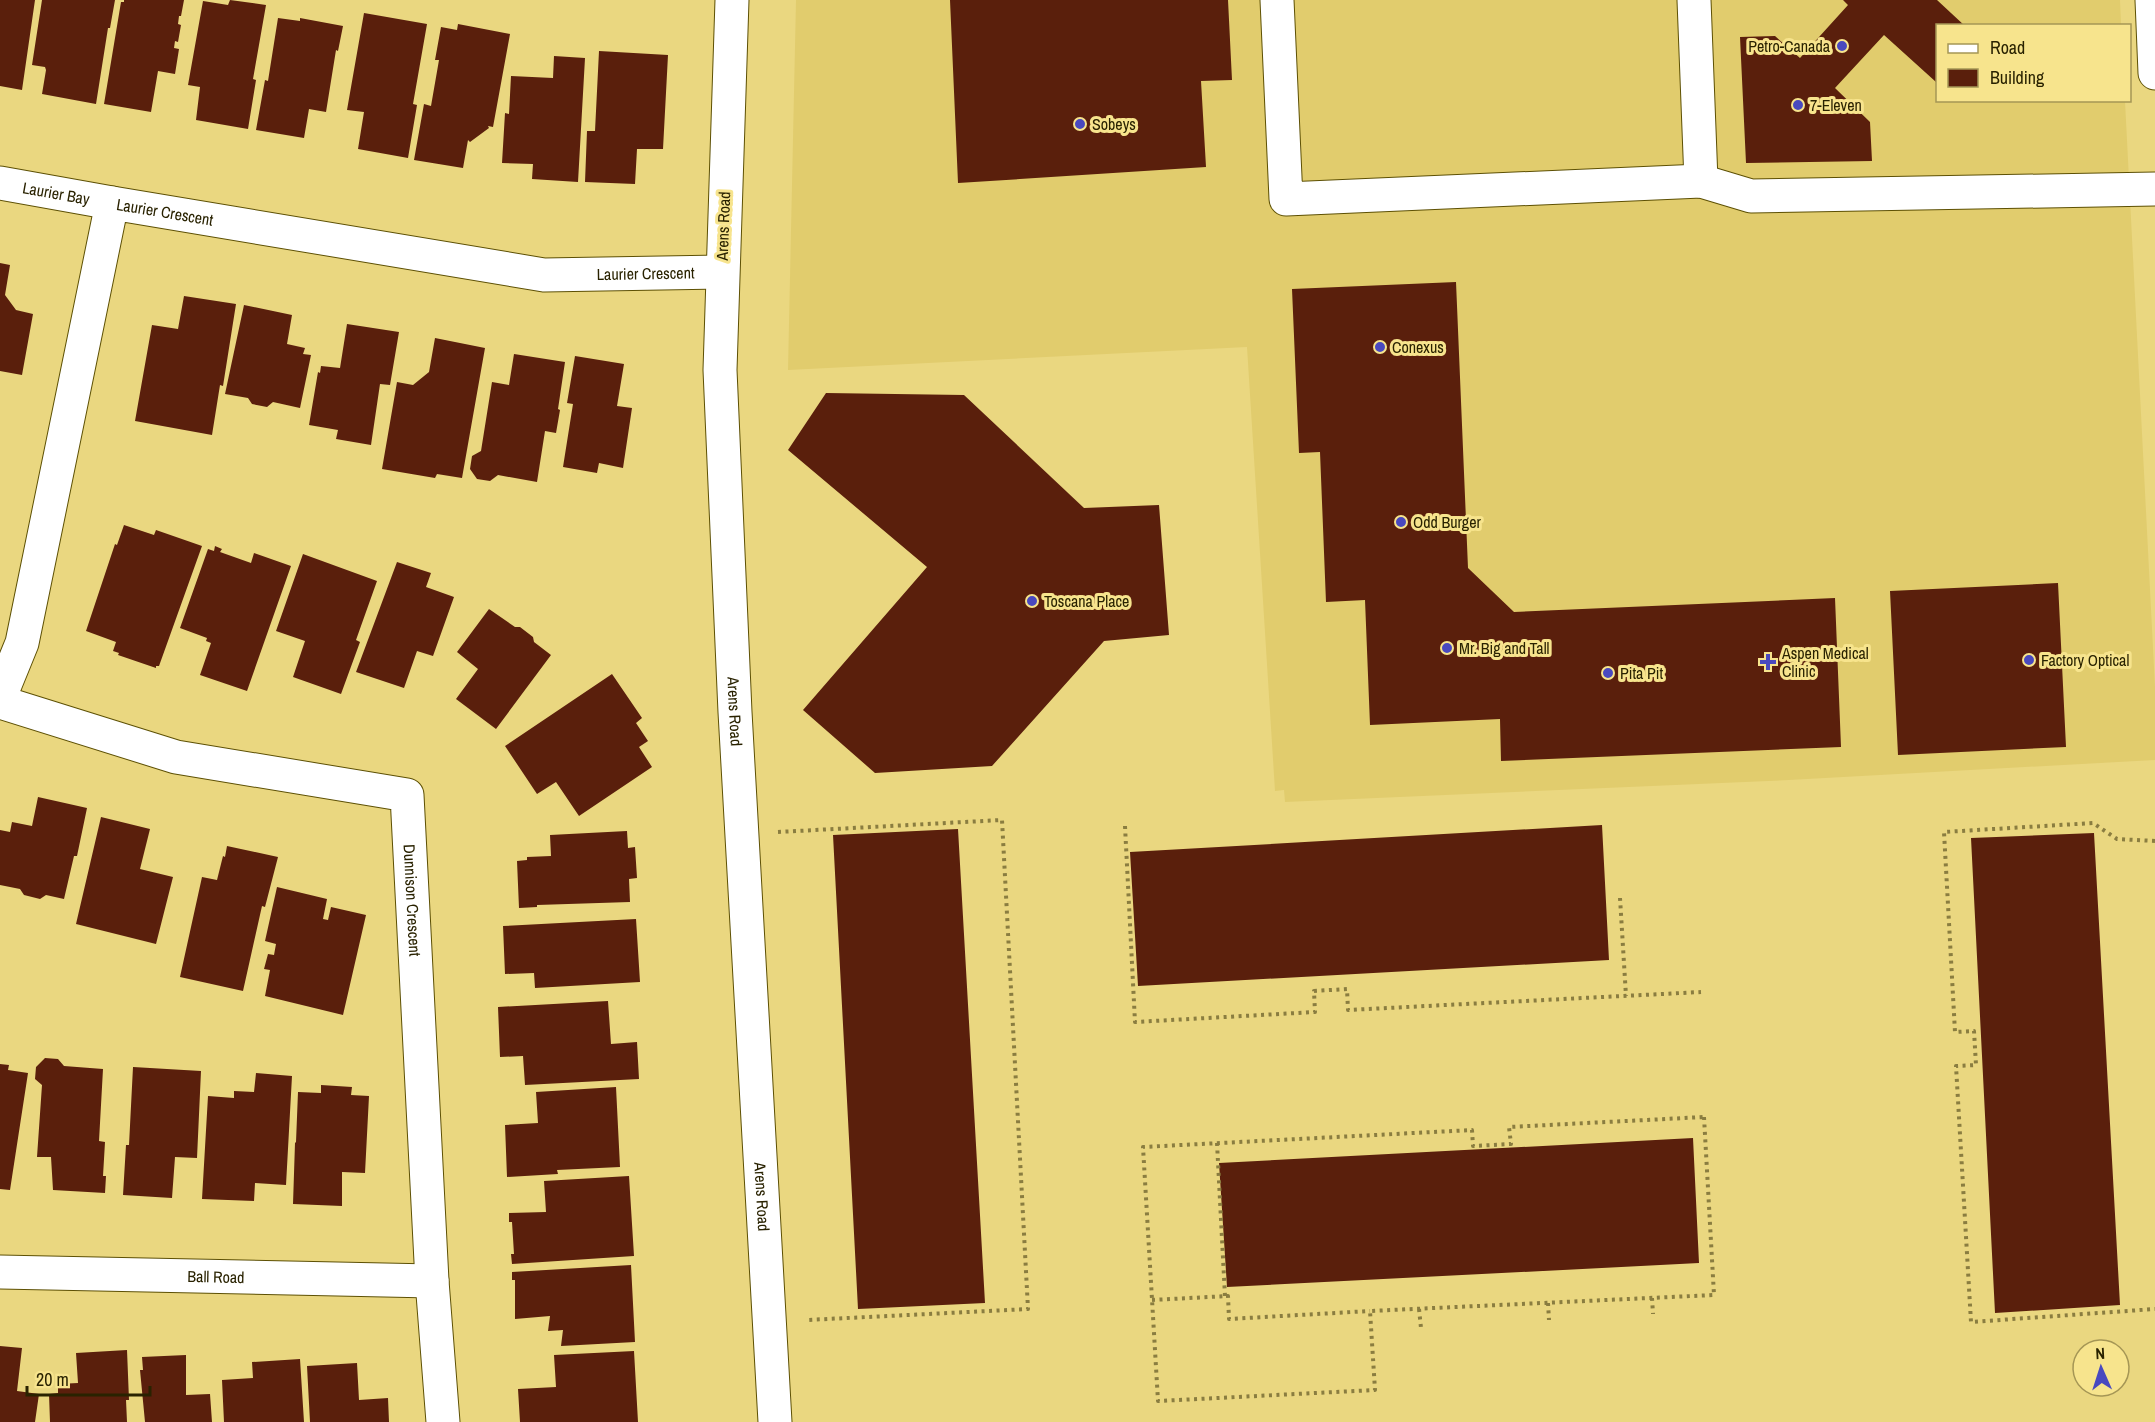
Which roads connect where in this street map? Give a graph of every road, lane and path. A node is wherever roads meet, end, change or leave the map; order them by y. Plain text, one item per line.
1 (732, 0) edge
2 (1277, 0) edge
3 (1694, 0) edge
4 (2151, 0) edge
5 (2155, 73) edge
6 (1701, 181) junction
7 (0, 183) edge
8 (2155, 189) edge
9 (112, 203) junction
10 (722, 272) junction
11 (0, 697) edge
12 (0, 702) edge
13 (1125, 826) dead end
14 (742, 834) junction
15 (2155, 841) edge
16 (1620, 898) dead end
17 (1701, 992) dead end
18 (1626, 996) junction
19 (1217, 1143) junction
20 (0, 1272) edge
21 (432, 1281) junction
22 (1225, 1296) junction
23 (1652, 1298) junction
24 (1152, 1300) junction
25 (1548, 1303) junction
26 (1419, 1310) junction
27 (2155, 1310) edge
28 (1370, 1311) junction
29 (1653, 1314) dead end
30 (1549, 1320) dead end
31 (770, 1322) junction
32 (1420, 1328) dead end
33 (443, 1422) edge
34 (776, 1422) edge

1 - 10 street, Arens Road
2 - 6 street
3 - 6 street
4 - 5 street
6 - 8 street
7 - 9 street, Laurier Bay
9 - 10 street, Laurier Crescent
9 - 11 street, Laurier Crescent
10 - 14 street, Arens Road
12 - 21 street, Dunnison Crescent
13 - 18 path
14 - 31 street, Arens Road
14 - 31 path
15 - 27 path
16 - 18 path
17 - 18 path
19 - 22 path
19 - 23 path
19 - 24 path
20 - 21 street, Ball Road
21 - 33 street, Dunnison Crescent
22 - 24 path
22 - 28 path
23 - 25 path
23 - 29 path
24 - 28 path
25 - 26 path
25 - 30 path
26 - 28 path
26 - 32 path
31 - 34 street, Arens Road

